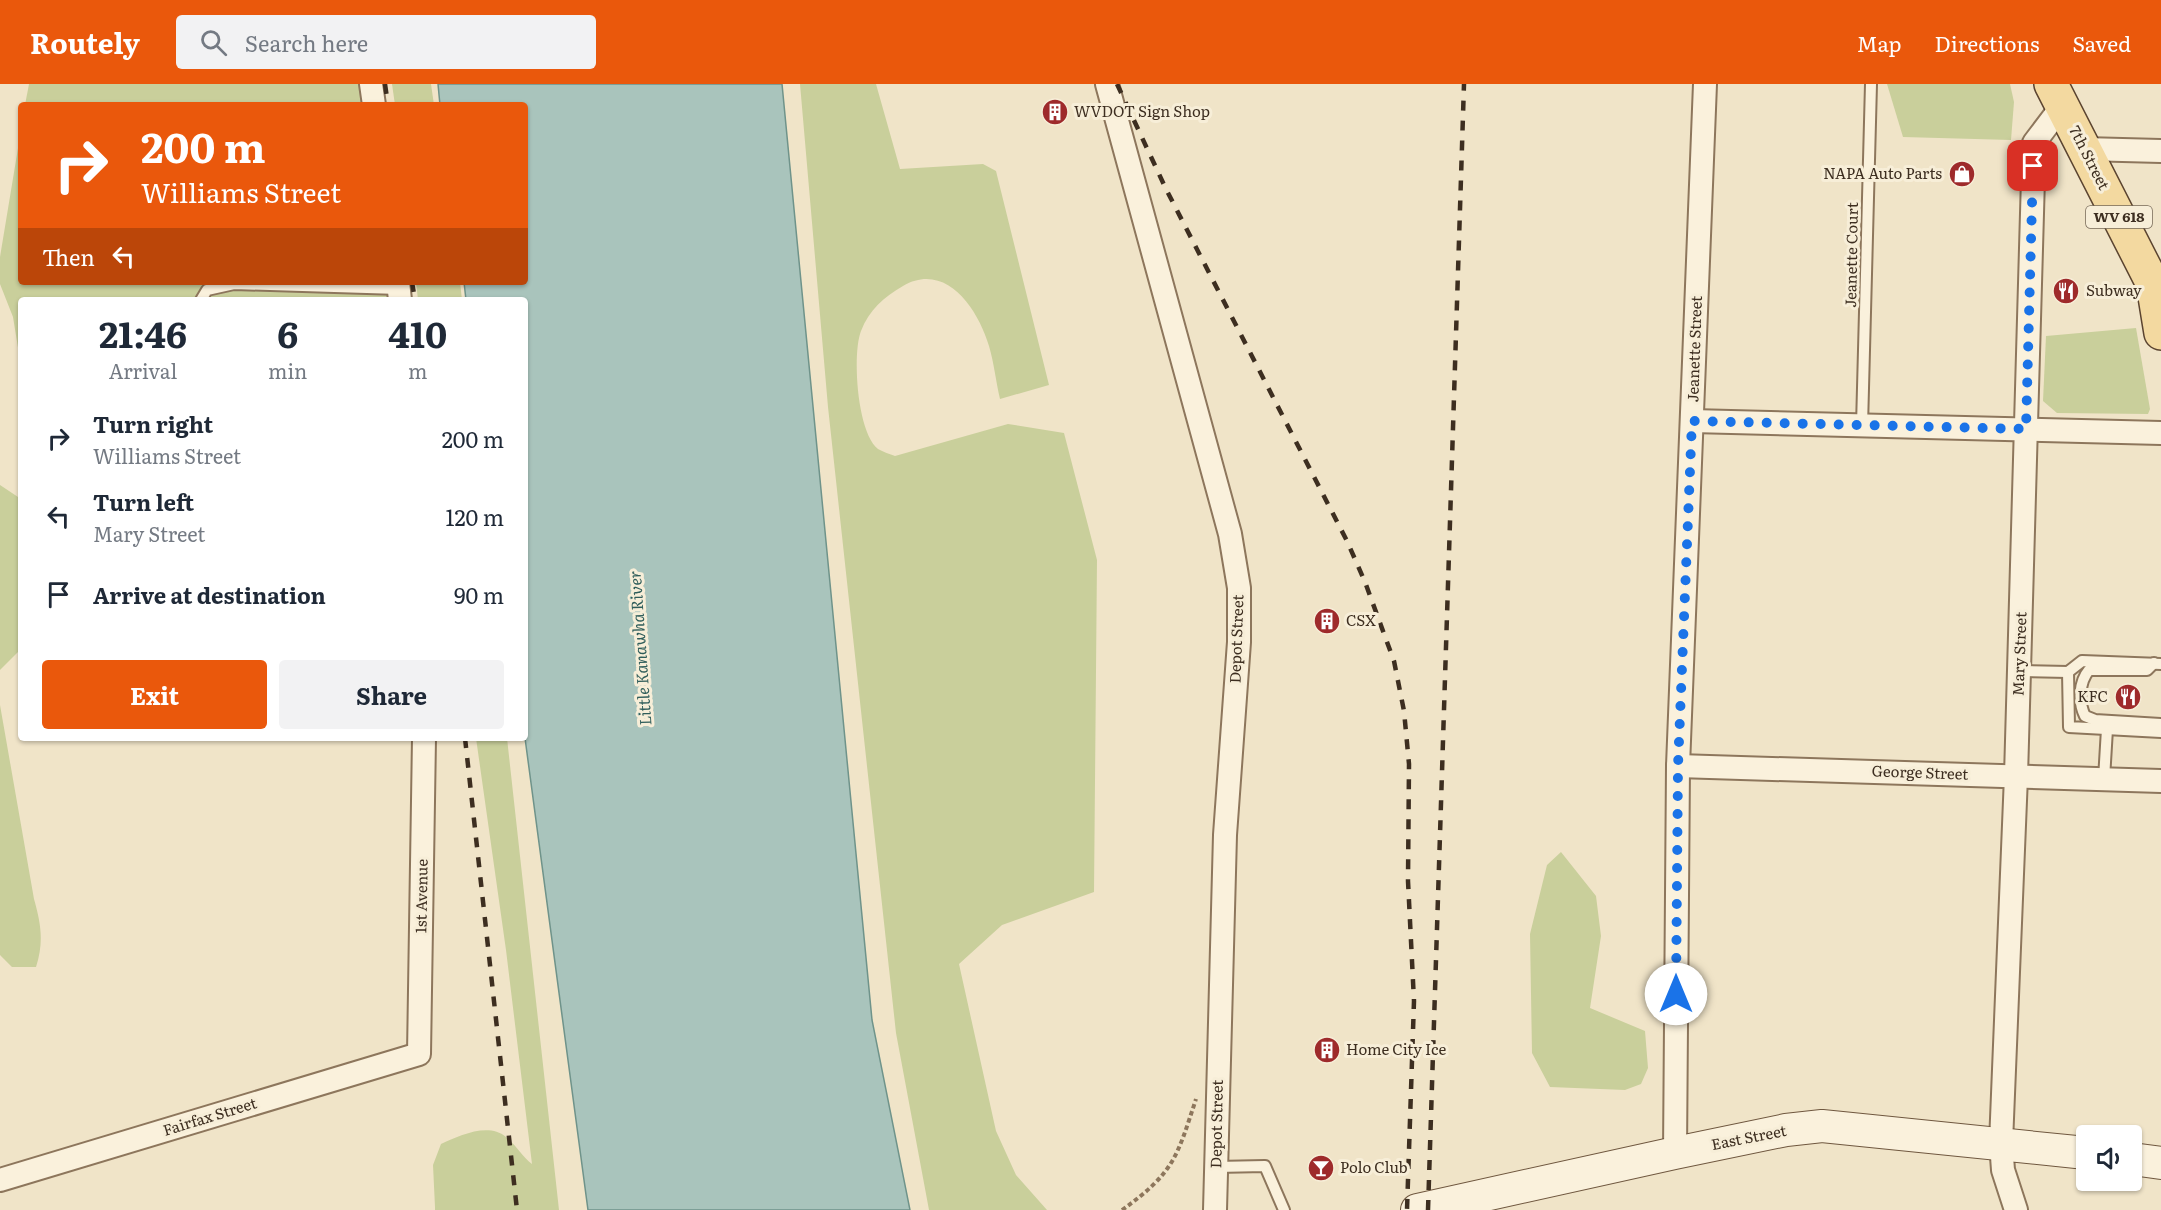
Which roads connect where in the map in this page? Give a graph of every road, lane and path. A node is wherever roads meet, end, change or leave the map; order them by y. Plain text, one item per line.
1 (371, 84) edge
2 (1107, 84) edge
3 (1705, 84) edge
4 (1871, 84) edge
5 (2056, 95) edge
6 (374, 102) edge
7 (2084, 149) junction
8 (2161, 151) edge
9 (2157, 284) edge
10 (230, 285) edge
11 (262, 285) edge
12 (399, 290) edge
13 (203, 297) edge
14 (2161, 333) edge
15 (1692, 421) junction
16 (1862, 426) junction
17 (2026, 429) junction
18 (2161, 433) edge
19 (2157, 663) edge
20 (2019, 671) junction
21 (2068, 672) junction
22 (2161, 724) edge
23 (2108, 729) junction
24 (2161, 732) edge
25 (424, 741) edge
26 (1678, 766) junction
27 (2016, 776) junction
28 (2104, 779) junction
29 (2161, 781) edge
30 (419, 1054) joint
31 (1197, 1097) dead end
32 (2001, 1143) junction
33 (1675, 1153) junction
34 (2076, 1153) edge
35 (2142, 1160) edge
36 (2161, 1163) edge
37 (1216, 1167) junction
38 (0, 1180) edge
39 (1122, 1210) edge
40 (1215, 1210) edge
41 (1284, 1210) edge
42 (1417, 1210) edge
43 (2016, 1210) edge

1 - 6 street
2 - 37 street, Depot Street
3 - 15 street, Jeanette Street
4 - 16 lane, Jeanette Court
5 - 7 main road, 7th Street / WV 618
5 - 17 street, Mary Street
7 - 8 street
7 - 9 main road, 7th Street / WV 618
9 - 14 main road, 7th Street / WV 618
10 - 13 lane
11 - 12 lane
15 - 16 street
15 - 26 street, Jeanette Street
16 - 17 street
17 - 18 street
17 - 20 street, Mary Street
19 - 21 lane
19 - 22 lane
20 - 21 lane
20 - 27 street, Mary Street
21 - 23 lane
23 - 24 lane
23 - 28 lane
25 - 30 street, 1st Avenue
26 - 27 street, George Street
26 - 33 street, Jeanette Street
27 - 28 street, George Street
27 - 32 street, Mary Street
28 - 29 street, George Street
30 - 38 street, Fairfax Street
31 - 39 path
32 - 33 main road, East Street
32 - 34 main road, East Street
32 - 43 street, Mary Street
33 - 42 main road, East Street
35 - 36 main road
37 - 40 street, Depot Street
37 - 41 lane

